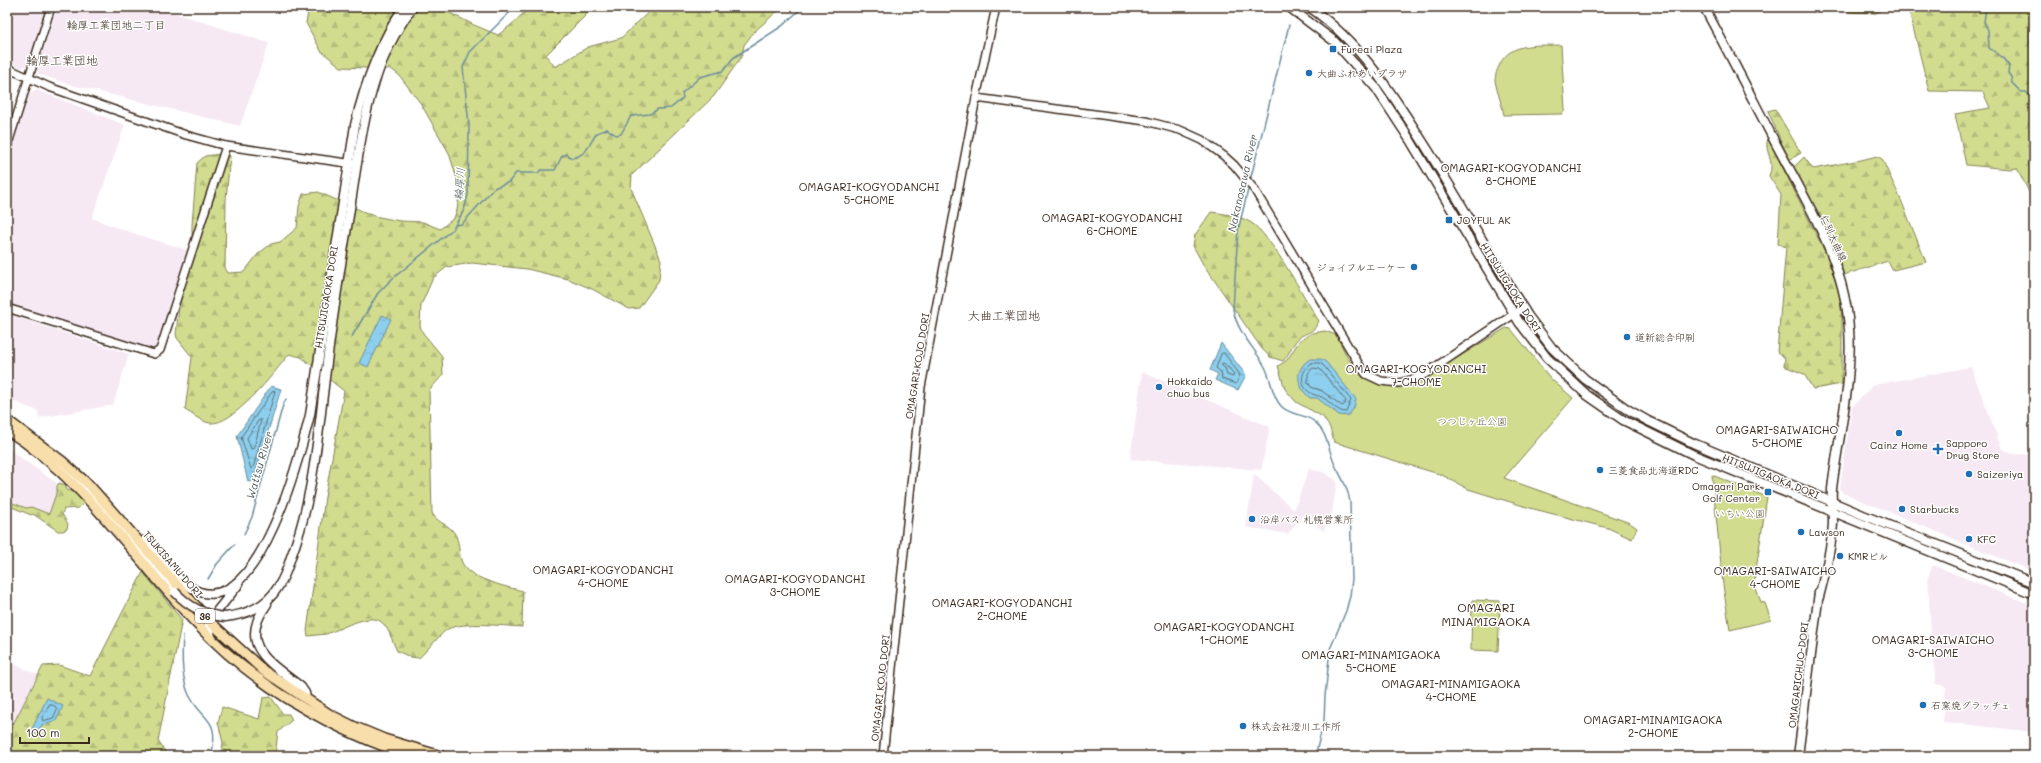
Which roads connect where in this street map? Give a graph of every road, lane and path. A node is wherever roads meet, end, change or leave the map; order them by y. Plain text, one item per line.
1 (52, 7) edge
2 (404, 7) edge
3 (413, 7) edge
4 (996, 7) edge
5 (1289, 7) edge
6 (1308, 7) edge
7 (1704, 7) edge
8 (7, 68) edge
9 (28, 78) junction
10 (976, 98) junction
11 (226, 146) junction
12 (7, 147) edge
13 (353, 164) junction
14 (7, 308) edge
15 (1523, 308) junction
16 (1514, 314) junction
17 (7, 420) edge
18 (7, 426) edge
19 (7, 430) edge
20 (91, 487) junction
21 (1831, 500) junction
22 (1831, 511) junction
23 (244, 574) junction
24 (2034, 582) edge
25 (2034, 594) edge
26 (273, 595) junction
27 (209, 621) junction
28 (212, 640) junction
29 (306, 699) junction
30 (2034, 752) edge
31 (411, 756) edge
32 (442, 756) edge
33 (883, 756) edge
34 (1798, 756) edge
35 (2033, 756) edge

1 - 9 street
2 - 13 main road, HITSUJIGAOKA DORI
3 - 13 main road, HITSUJIGAOKA DORI
4 - 10 street, OMAGARI KOJO DORI
5 - 16 main road, HITSUJIGAOKA DORI
6 - 15 main road, HITSUJIGAOKA DORI
7 - 21 main road, 仁別大曲線
8 - 9 street
9 - 11 street
9 - 12 street
10 - 16 street
10 - 33 street, OMAGARI KOJO DORI
11 - 13 street
11 - 14 street
13 - 23 main road, HITSUJIGAOKA DORI
13 - 26 main road, HITSUJIGAOKA DORI
15 - 16 street
15 - 21 main road, HITSUJIGAOKA DORI
16 - 22 main road, HITSUJIGAOKA DORI
17 - 20 highway, TSUKISAMU DORI / 36
18 - 26 main road, HITSUJIGAOKA DORI, bridge
19 - 28 highway, 36
20 - 23 main road, HITSUJIGAOKA DORI
20 - 27 highway, TSUKISAMU DORI / 36
21 - 22 main road, 仁別大曲線
21 - 24 main road, HITSUJIGAOKA DORI
22 - 25 main road, HITSUJIGAOKA DORI
22 - 34 main road, OMAGARICHUO-DORI
23 - 27 main road, HITSUJIGAOKA DORI
26 - 29 main road, HITSUJIGAOKA DORI
27 - 28 main road
27 - 29 highway, TSUKISAMU DORI / 36
28 - 31 highway, 36
29 - 32 highway, TSUKISAMU DORI / 36
30 - 35 street

